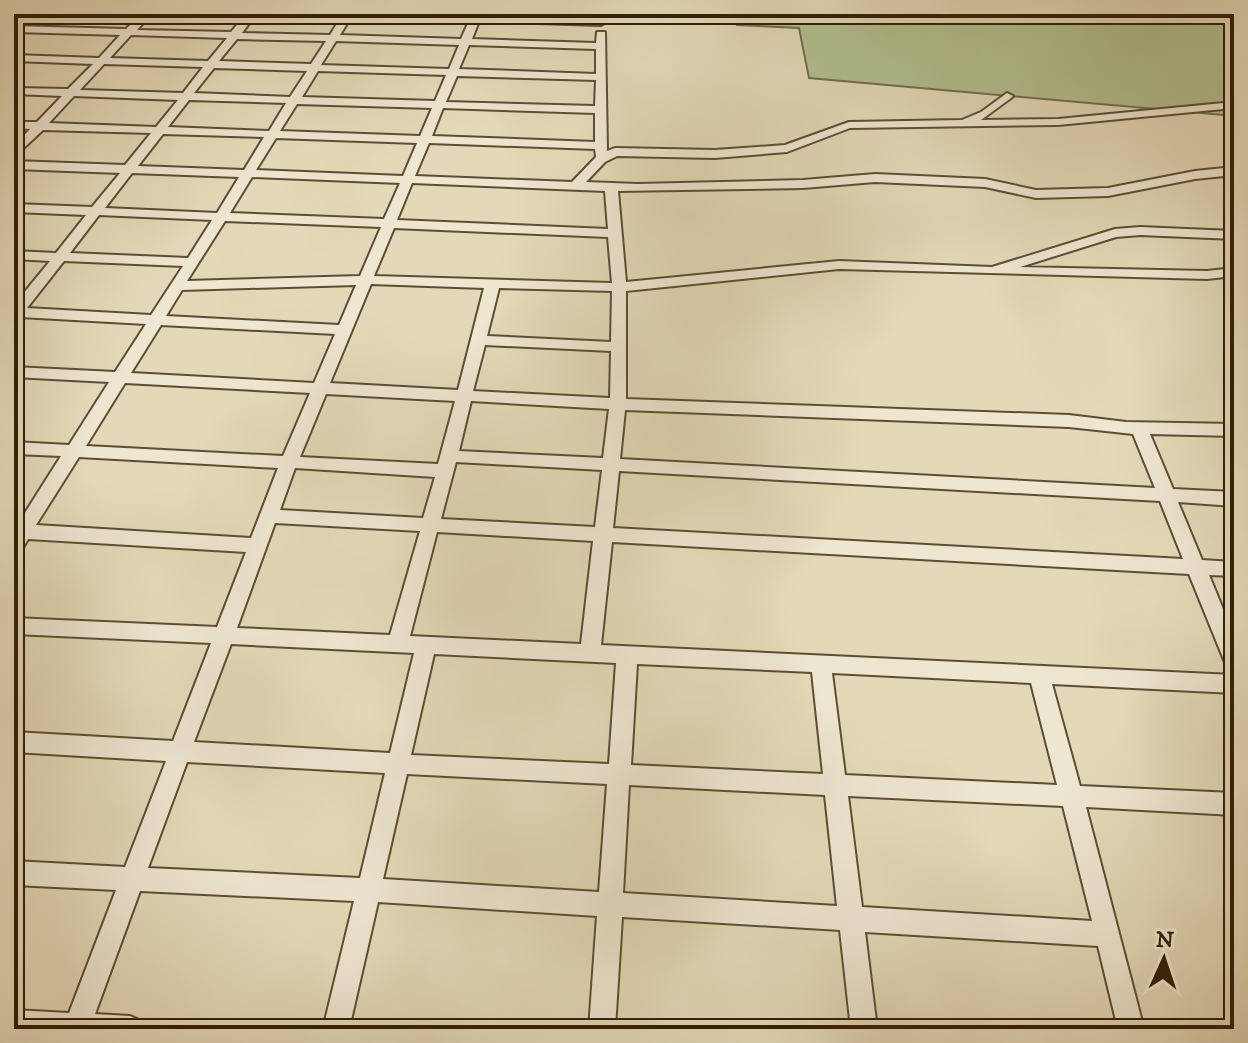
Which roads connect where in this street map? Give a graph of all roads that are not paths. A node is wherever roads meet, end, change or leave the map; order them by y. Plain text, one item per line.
1 (39, 14) edge
2 (146, 14) edge
3 (251, 14) edge
4 (335, 14) edge
5 (348, 14) edge
6 (476, 16) edge
7 (602, 18) edge
8 (17, 32) edge
9 (128, 33) junction
10 (234, 35) junction
11 (333, 38) junction
12 (466, 42) junction
13 (601, 46) junction
14 (14, 58) edge
15 (102, 61) junction
16 (211, 64) junction
17 (315, 67) junction
18 (453, 72) junction
19 (601, 77) junction
20 (14, 91) edge
21 (71, 93) junction
22 (1007, 96) dead end
23 (185, 97) junction
24 (294, 101) junction
25 (439, 105) junction
26 (1234, 105) edge
27 (601, 110) junction
28 (961, 124) junction
29 (14, 125) edge
30 (40, 126) junction
31 (159, 131) junction
32 (273, 135) junction
33 (425, 140) junction
34 (601, 152) junction
35 (14, 153) edge
36 (14, 165) edge
37 (129, 169) junction
38 (1234, 171) edge
39 (248, 174) junction
40 (408, 179) junction
41 (576, 185) junction
42 (611, 187) junction
43 (14, 208) edge
44 (96, 211) junction
45 (222, 216) junction
46 (389, 224) junction
47 (614, 233) junction
48 (1234, 235) edge
49 (14, 255) edge
50 (59, 257) junction
51 (193, 262) junction
52 (993, 271) junction
53 (1234, 272) edge
54 (366, 280) junction
55 (493, 282) junction
56 (178, 286) junction
57 (619, 287) junction
58 (15, 313) edge
59 (158, 320) junction
60 (346, 330) junction
61 (478, 340) junction
62 (618, 347) junction
63 (14, 372) edge
64 (121, 377) junction
65 (320, 389) junction
66 (464, 396) junction
67 (618, 404) junction
68 (1139, 428) junction
69 (1234, 430) edge
70 (14, 448) edge
71 (73, 451) junction
72 (289, 462) junction
73 (447, 464) junction
74 (611, 465) junction
75 (1166, 496) junction
76 (1234, 499) edge
77 (270, 516) junction
78 (431, 525) junction
79 (603, 534) junction
80 (17, 536) edge
81 (259, 546) junction
82 (1196, 567) junction
83 (1234, 569) edge
84 (14, 626) edge
85 (226, 636) junction
86 (398, 643) junction
87 (426, 645) junction
88 (590, 652) junction
89 (627, 654) junction
90 (1234, 660) edge
91 (821, 663) junction
92 (1039, 673) junction
93 (1234, 684) edge
94 (14, 742) edge
95 (182, 751) junction
96 (398, 764) junction
97 (619, 774) junction
98 (836, 784) junction
99 (1071, 795) junction
100 (1234, 804) edge
101 (14, 873) edge
102 (133, 880) junction
103 (369, 890) junction
104 (610, 904) junction
105 (851, 919) junction
106 (1108, 934) junction
107 (14, 1023) edge
108 (77, 1028) edge
109 (130, 1029) edge
110 (336, 1029) edge
111 (602, 1029) edge
112 (864, 1029) edge
113 (1131, 1029) edge

1 - 8 street
2 - 9 street
3 - 10 street
4 - 5 street
5 - 6 street
5 - 11 street
6 - 7 street
6 - 12 street
7 - 13 street
8 - 9 street
9 - 10 street
9 - 15 street
10 - 11 street
10 - 16 street
11 - 12 street
11 - 17 street
12 - 13 street
12 - 18 street
13 - 19 street
14 - 15 street
15 - 16 street
15 - 21 street
16 - 17 street
16 - 23 street
17 - 18 street
17 - 24 street
18 - 19 street
18 - 25 street
19 - 27 street
20 - 21 street
21 - 23 street
21 - 30 street
22 - 28 street
23 - 24 street
23 - 31 street
24 - 25 street
24 - 32 street
25 - 27 street
25 - 33 street
26 - 28 street
27 - 34 street
28 - 34 street
29 - 30 street
30 - 31 street
30 - 35 street
31 - 32 street
31 - 37 street
32 - 33 street
32 - 39 street
33 - 34 street
33 - 40 street
34 - 41 street
36 - 37 street
37 - 39 street
37 - 44 street
38 - 42 street
39 - 40 street
39 - 45 street
40 - 41 street
40 - 46 street
41 - 42 street
42 - 47 street
43 - 44 street
44 - 45 street
44 - 50 street
45 - 46 street
45 - 51 street
46 - 47 street
46 - 54 street
47 - 57 street
48 - 52 street
49 - 50 street
50 - 51 street
50 - 58 street
51 - 56 street
52 - 53 street
52 - 57 street
54 - 55 street
54 - 56 street
54 - 60 street
55 - 57 street
55 - 61 street
56 - 59 street
57 - 62 street
58 - 59 street
59 - 60 street
59 - 64 street
60 - 65 street
61 - 62 street
61 - 66 street
62 - 67 street
63 - 64 street
64 - 65 street
64 - 71 street
65 - 66 street
65 - 72 street
66 - 67 street
66 - 73 street
67 - 68 street
67 - 74 street
68 - 69 street
68 - 75 street
70 - 71 street
71 - 72 street
71 - 80 street
72 - 73 street
72 - 77 street
73 - 74 street
73 - 78 street
74 - 75 street
74 - 79 street
75 - 76 street
75 - 82 street
77 - 78 street
77 - 81 street
78 - 79 street
78 - 86 street
79 - 82 street
79 - 88 street
80 - 81 street
81 - 85 street
82 - 83 street
82 - 90 street
84 - 85 street
85 - 86 street
85 - 95 street
86 - 87 street
87 - 88 street
87 - 96 street
88 - 89 street
89 - 91 street
89 - 97 street
91 - 92 street
91 - 98 street
92 - 93 street
92 - 99 street
94 - 95 street
95 - 96 street
95 - 102 street
96 - 97 street
96 - 103 street
97 - 98 street
97 - 104 street
98 - 99 street
98 - 105 street
99 - 100 street
99 - 106 street
101 - 102 street
102 - 103 street
102 - 108 street
103 - 104 street
103 - 110 street
104 - 105 street
104 - 111 street
105 - 106 street
105 - 112 street
106 - 113 street
107 - 108 street
108 - 109 street

